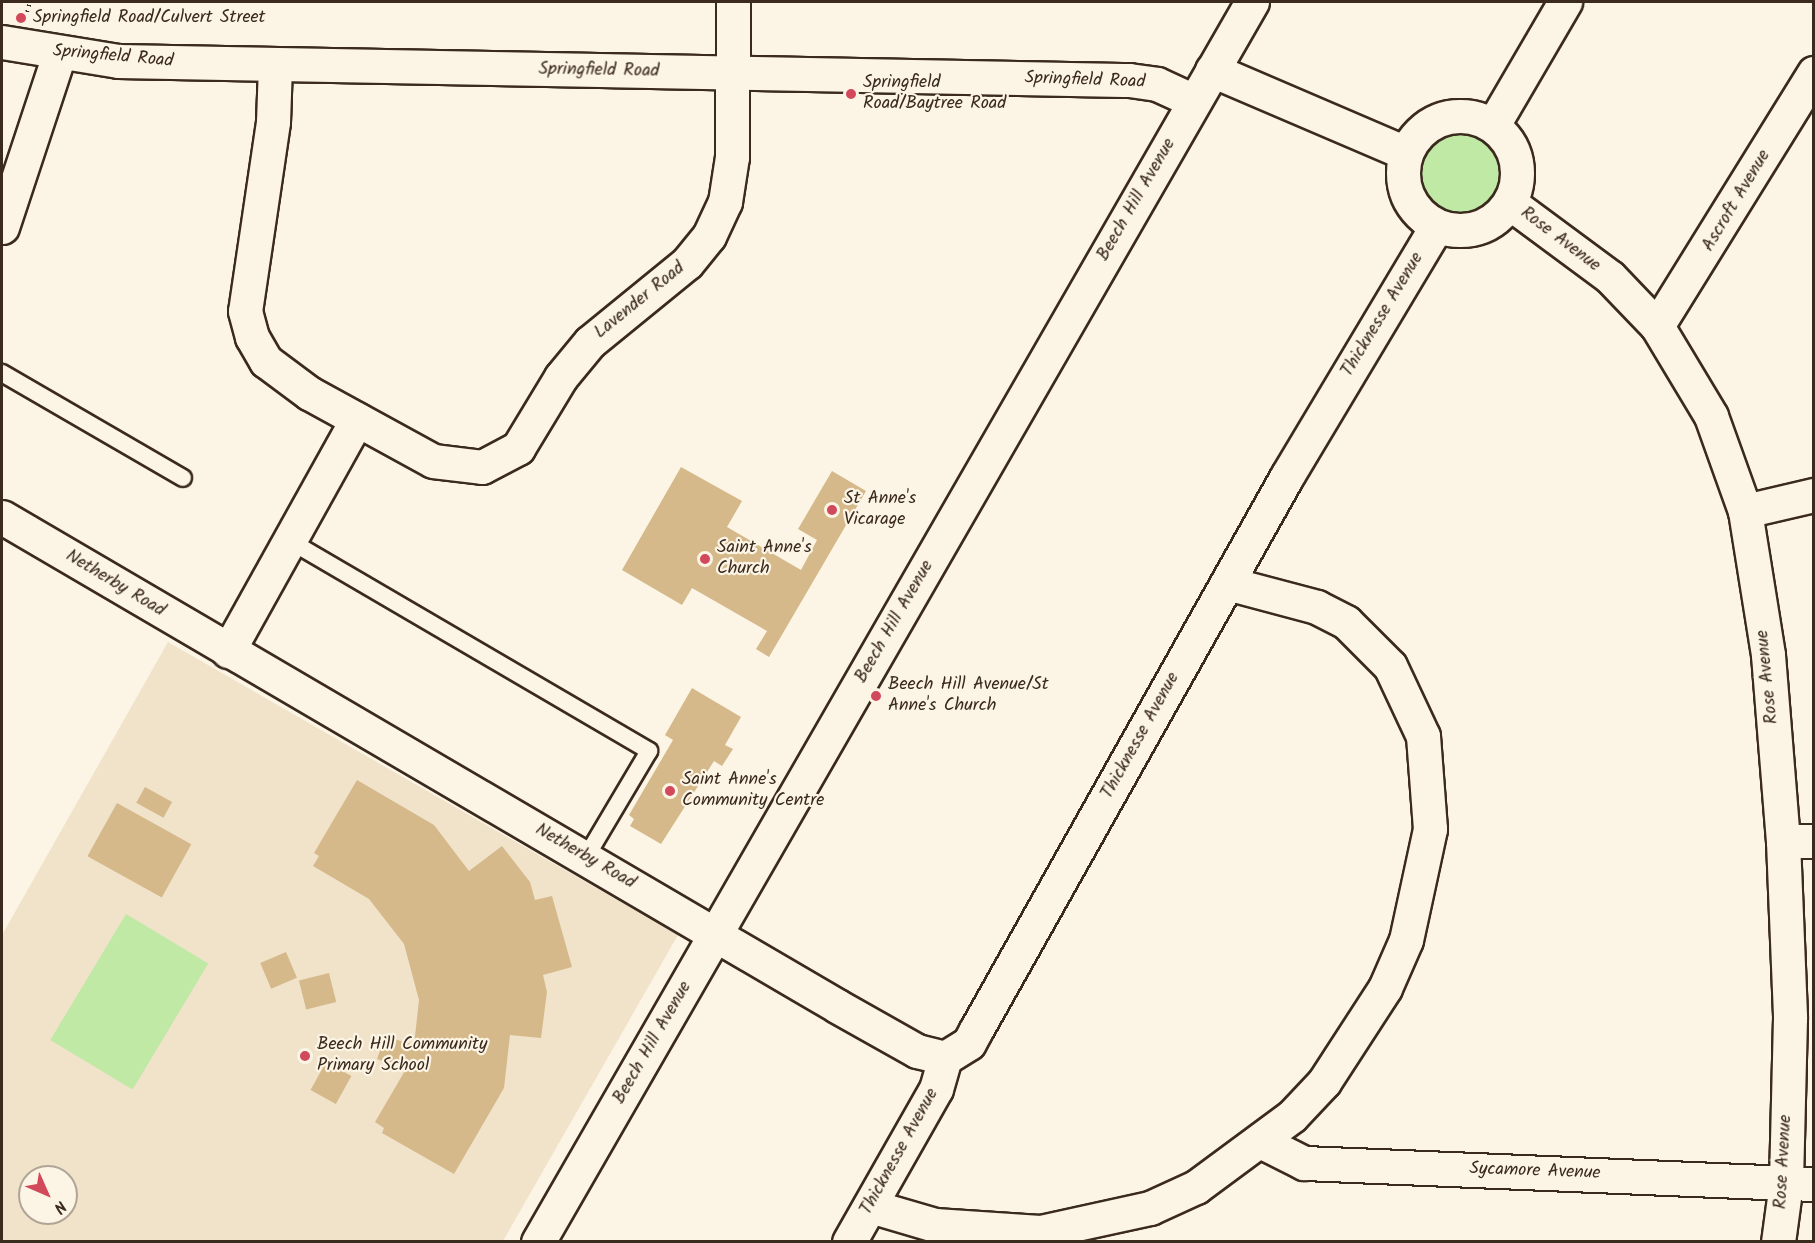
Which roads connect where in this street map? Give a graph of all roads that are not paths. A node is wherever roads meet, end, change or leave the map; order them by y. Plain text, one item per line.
1 (733, 2) edge
2 (1252, 2) edge
3 (1565, 2) edge
4 (2, 42) edge
5 (59, 55) junction
6 (275, 65) junction
7 (1212, 70) junction
8 (731, 74) junction
9 (1811, 84) edge
10 (1194, 101) junction
11 (1492, 125) junction
12 (1406, 153) junction
13 (1510, 203) junction
14 (2, 227) edge
15 (1436, 227) junction
16 (1657, 326) junction
17 (2, 374) edge
18 (357, 419) junction
19 (183, 478) dead end
20 (1814, 495) edge
21 (1746, 511) junction
22 (2, 517) edge
23 (290, 541) junction
24 (1227, 583) junction
25 (228, 651) junction
26 (1798, 841) edge
27 (586, 857) junction
28 (716, 934) junction
29 (945, 1058) junction
30 (1262, 1142) junction
31 (1800, 1184) edge
32 (870, 1206) junction
33 (538, 1242) edge
34 (849, 1242) edge
35 (1778, 1242) edge

1 - 8 street, Lavender Road
2 - 7 street, Beech Hill Avenue
3 - 11 street
4 - 5 street, Springfield Road
5 - 6 street, Springfield Road
5 - 14 street
6 - 8 street, Springfield Road
6 - 18 street, Lavender Road
7 - 10 street, Beech Hill Avenue
7 - 12 street
8 - 10 street, Springfield Road
8 - 18 street, Lavender Road
9 - 16 street, Ascroft Avenue
10 - 28 street, Beech Hill Avenue
11 - 12 street
11 - 13 street
12 - 15 street
13 - 15 street
13 - 16 street, Rose Avenue
15 - 24 street, Thicknesse Avenue
16 - 21 street, Rose Avenue
17 - 19 lane
18 - 23 street
20 - 21 street
21 - 26 street, Rose Avenue
22 - 25 street, Netherby Road
23 - 25 street
23 - 27 lane
24 - 29 street, Thicknesse Avenue
24 - 30 street
25 - 27 street, Netherby Road
26 - 31 street, Rose Avenue
27 - 28 street, Netherby Road
28 - 29 street, Netherby Road
28 - 33 street, Beech Hill Avenue
29 - 32 street, Thicknesse Avenue
30 - 31 street, Sycamore Avenue
30 - 32 street
31 - 35 street, Rose Avenue
32 - 34 street, Thicknesse Avenue

